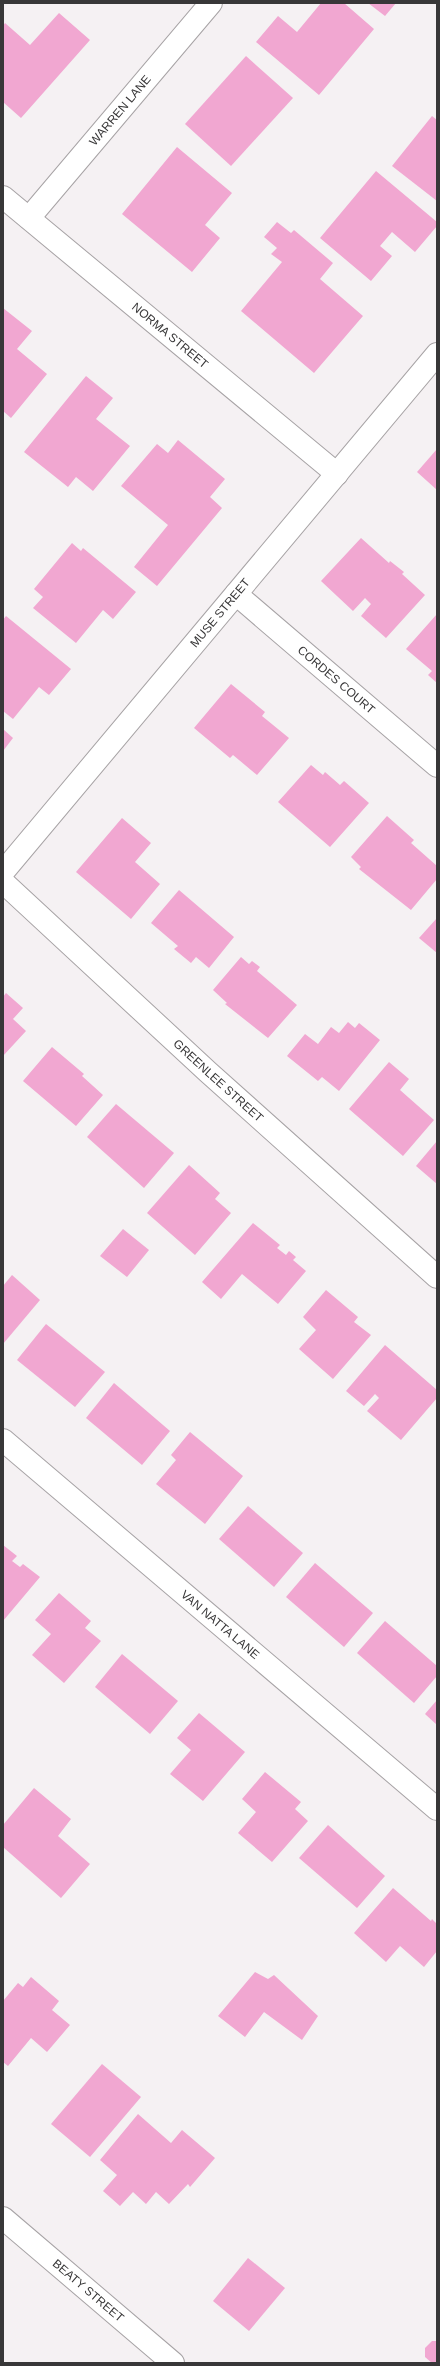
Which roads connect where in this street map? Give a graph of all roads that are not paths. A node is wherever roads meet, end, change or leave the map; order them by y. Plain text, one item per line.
1 (211, 3) edge
2 (3, 197) edge
3 (29, 218) junction
4 (437, 354) edge
5 (337, 474) junction
6 (236, 594) junction
7 (437, 766) edge
8 (3, 872) edge
9 (3, 882) edge
10 (437, 1277) edge
11 (3, 1440) edge
12 (437, 1809) edge
13 (3, 2218) edge
14 (173, 2363) edge

1 - 3 street, WARREN LANE
2 - 3 street, NORMA STREET
3 - 5 street, NORMA STREET
4 - 5 street, MUSE STREET
5 - 6 street, MUSE STREET
6 - 7 street, CORDES COURT
6 - 8 street, MUSE STREET
9 - 10 street, GREENLEE STREET
11 - 12 street, VAN NATTA LANE
13 - 14 street, BEATY STREET

